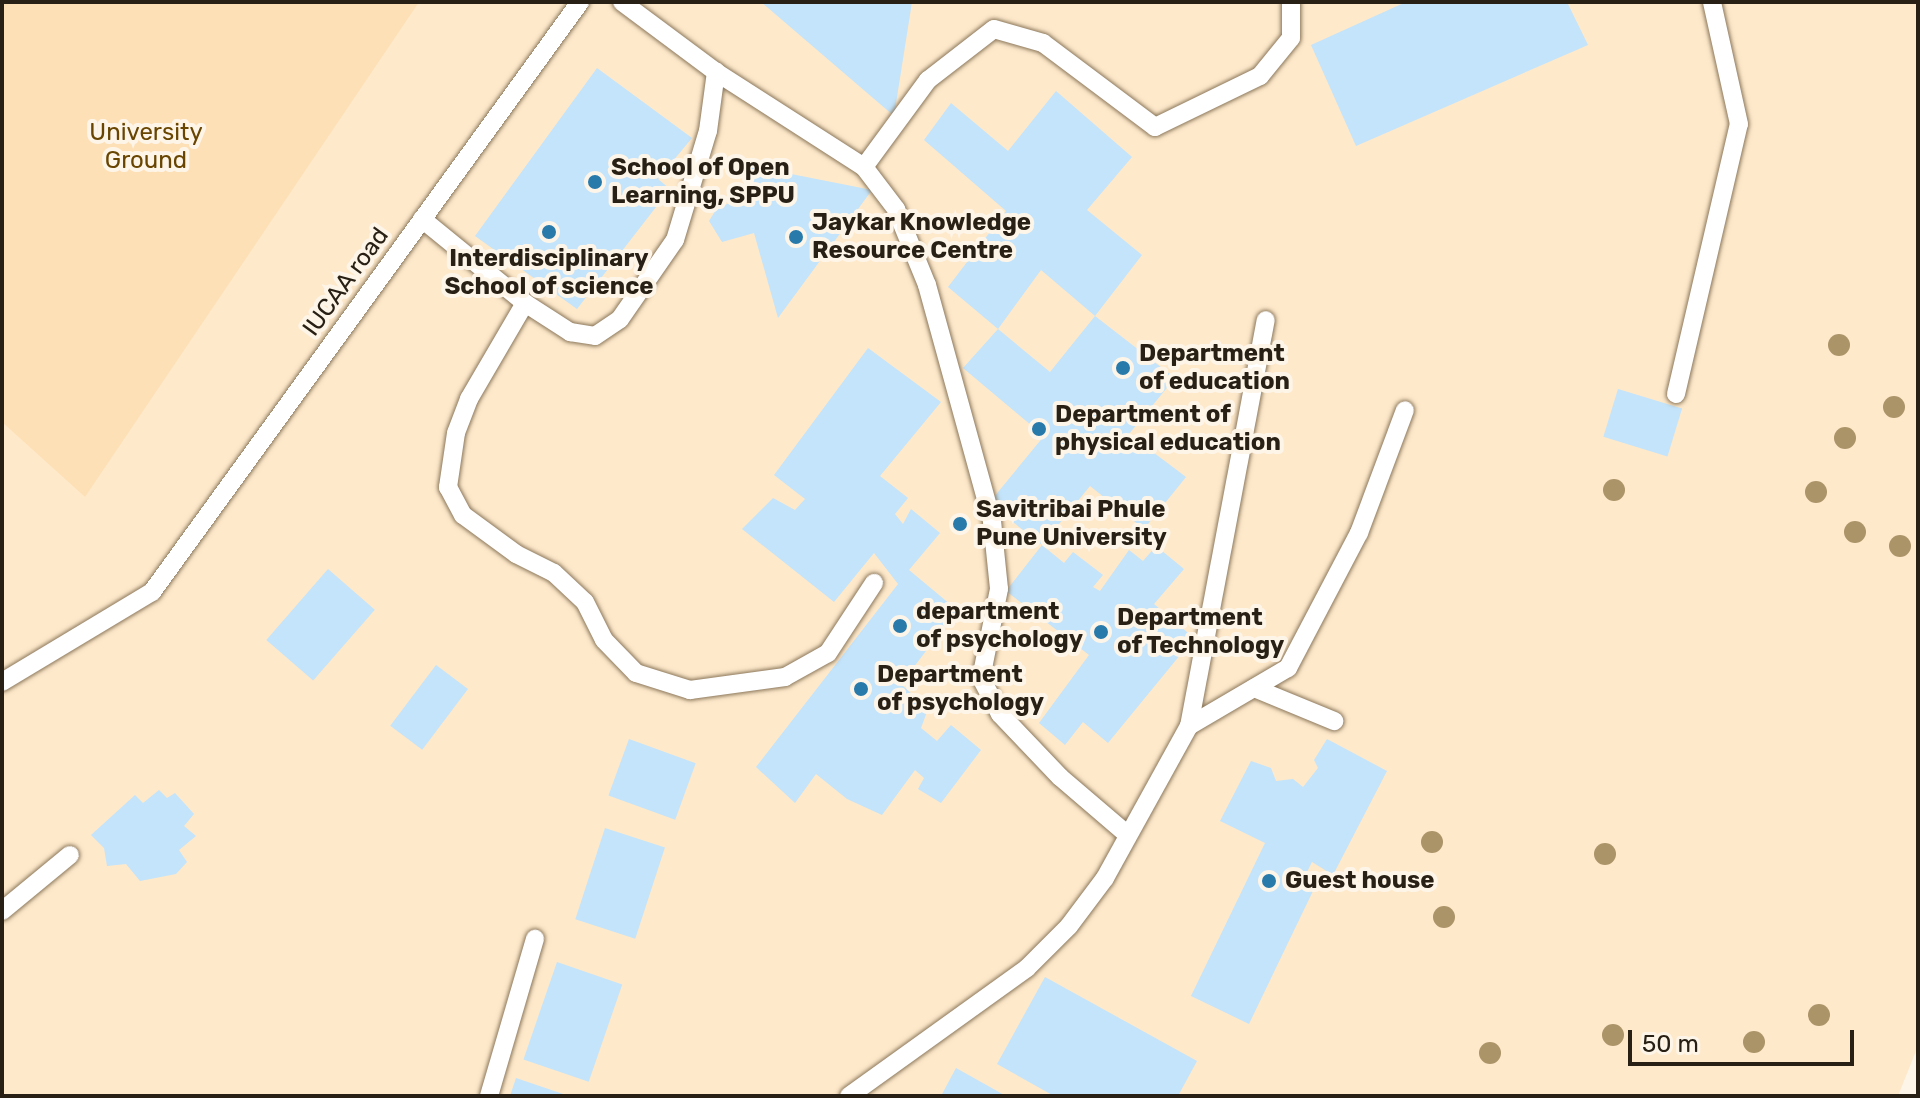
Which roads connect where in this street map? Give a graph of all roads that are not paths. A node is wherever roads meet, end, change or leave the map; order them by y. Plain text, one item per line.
1 (580, 2) edge
2 (622, 2) edge
3 (1291, 2) edge
4 (1712, 2) edge
5 (716, 72) junction
6 (864, 167) junction
7 (422, 219) junction
8 (525, 303) junction
9 (1266, 320) dead end
10 (1676, 394) dead end
11 (1405, 410) dead end
12 (874, 583) dead end
13 (2, 682) edge
14 (1254, 688) junction
15 (1334, 721) dead end
16 (1189, 726) junction
17 (1128, 835) junction
18 (70, 855) dead end
19 (2, 911) edge
20 (535, 939) dead end
21 (489, 1096) edge
22 (849, 1096) edge

1 - 7 lane, IUCAA road
2 - 5 lane
3 - 6 lane
4 - 10 lane
5 - 6 lane
5 - 8 lane
6 - 17 lane
7 - 8 lane
7 - 13 lane, IUCAA road
8 - 12 lane
9 - 16 lane
11 - 14 lane
14 - 15 lane
14 - 16 lane
16 - 17 lane
17 - 22 lane
18 - 19 lane
20 - 21 lane

